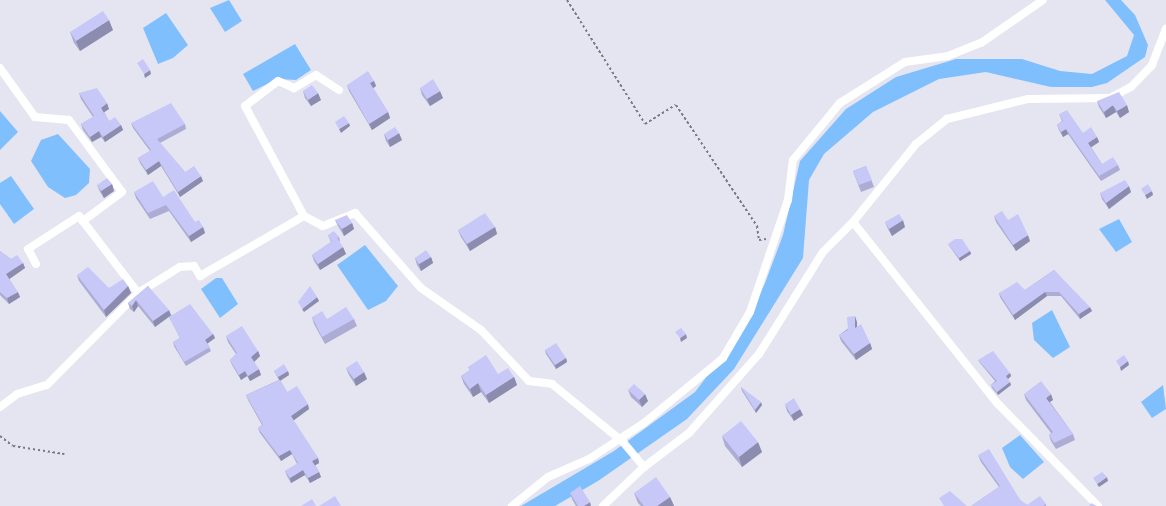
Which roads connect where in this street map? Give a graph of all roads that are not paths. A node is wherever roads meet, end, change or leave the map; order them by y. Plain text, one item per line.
1 (1043, 0) edge
2 (1166, 29) edge
3 (0, 68) edge
4 (339, 90) dead end
5 (304, 216) junction
6 (83, 221) junction
7 (853, 222) junction
8 (36, 264) dead end
9 (138, 293) junction
10 (0, 407) edge
11 (621, 440) junction
12 (644, 467) junction
13 (512, 506) edge
14 (604, 506) edge
15 (1098, 506) edge

1 - 11 street
2 - 7 street
3 - 6 street
4 - 5 street
5 - 9 street
5 - 11 street
6 - 8 street
6 - 9 street
7 - 12 street
7 - 15 street
9 - 10 street
11 - 12 street
11 - 13 street
12 - 14 street

